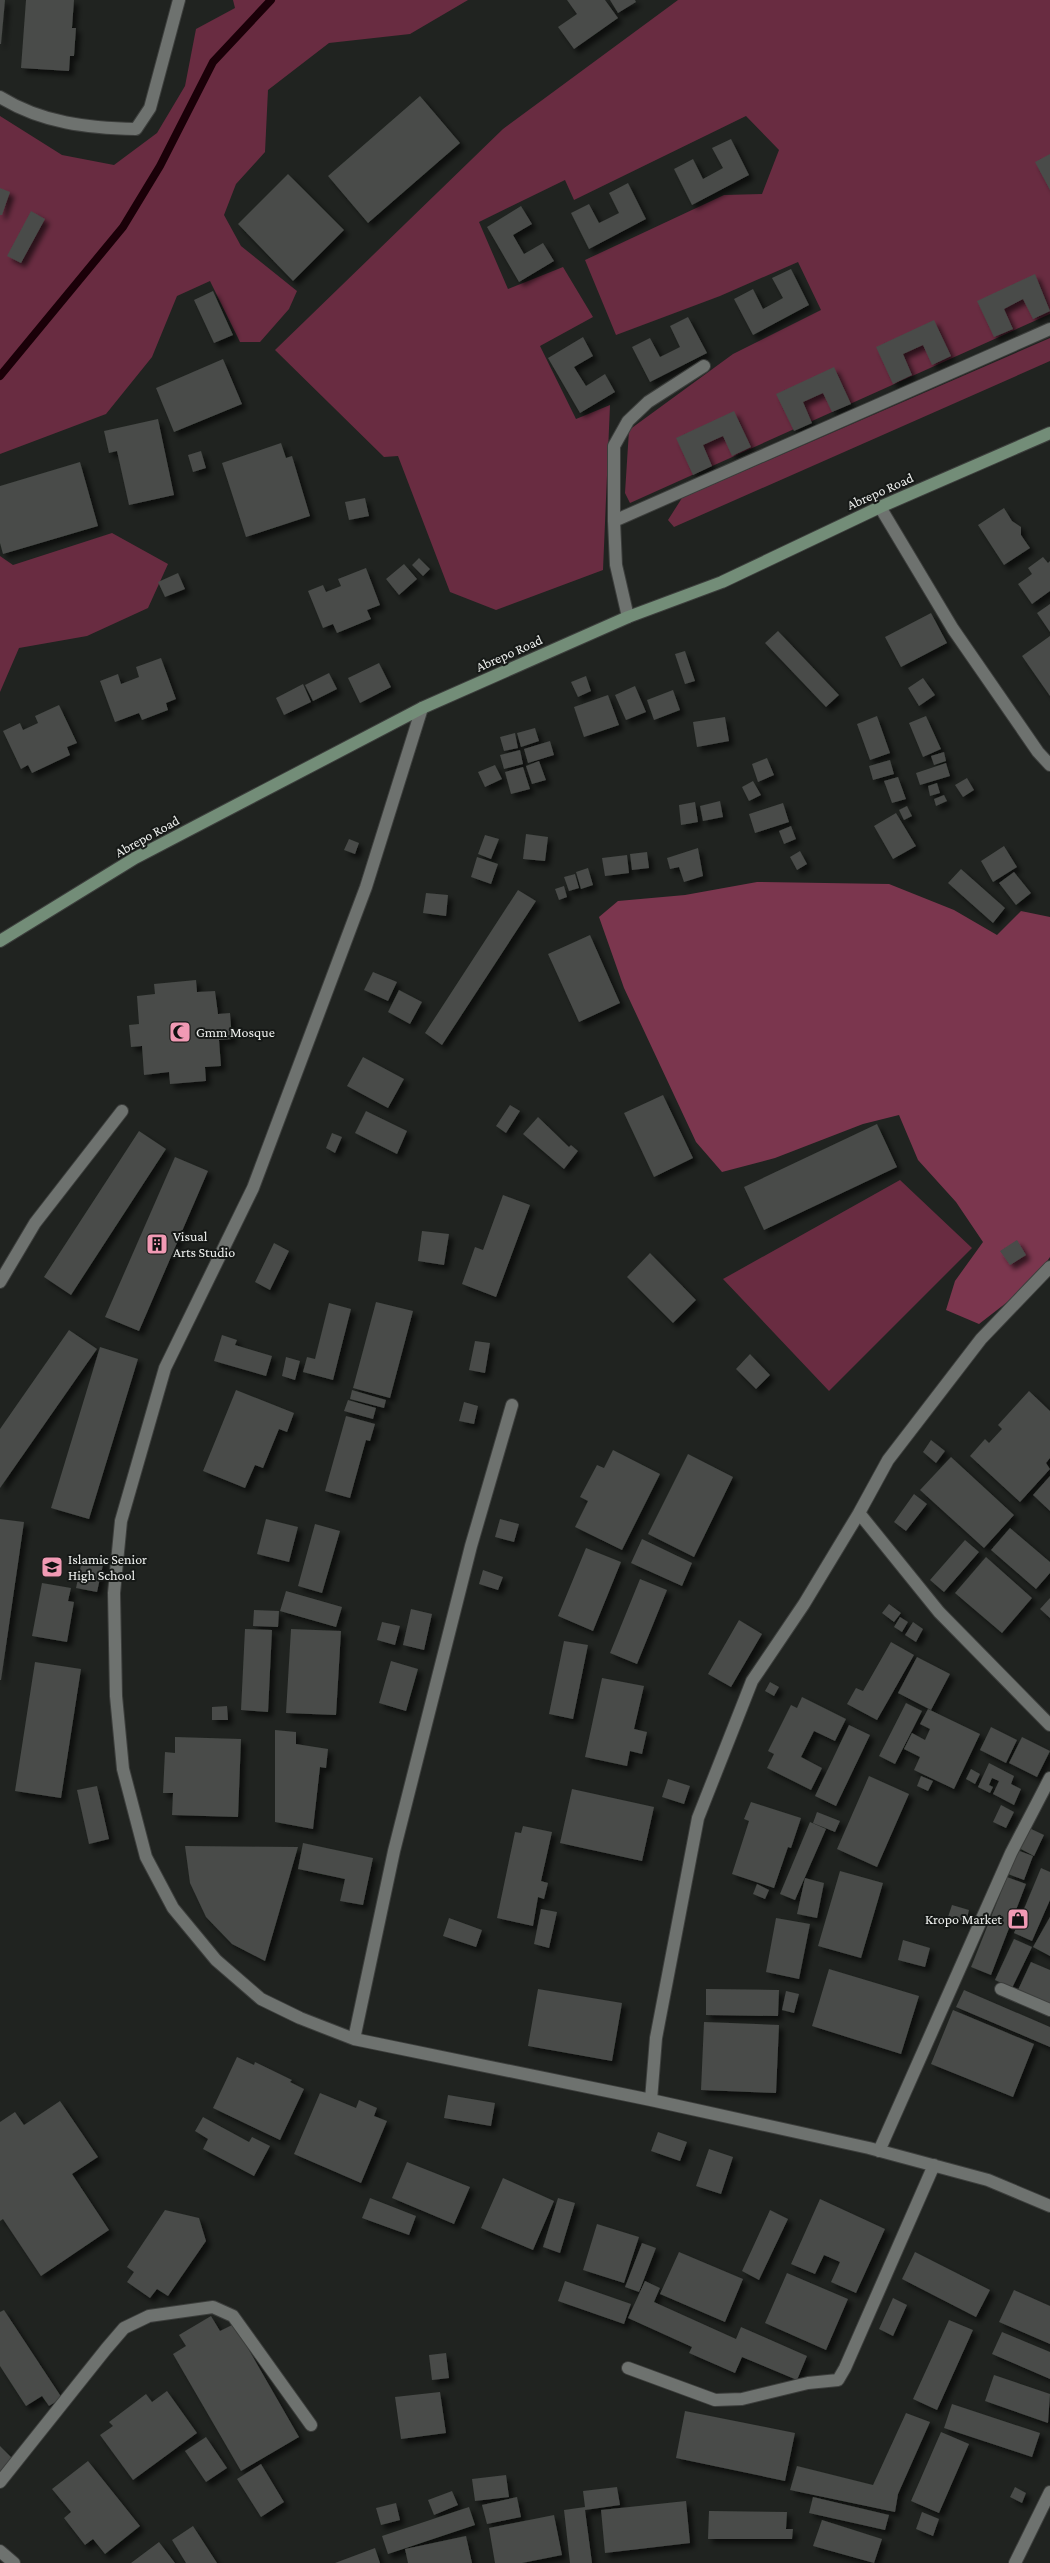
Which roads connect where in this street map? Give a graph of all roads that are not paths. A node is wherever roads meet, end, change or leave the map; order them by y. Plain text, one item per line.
1 (179, 0) edge
2 (0, 97) edge
3 (1050, 329) edge
4 (704, 366) dead end
5 (1050, 432) edge
6 (880, 507) junction
7 (614, 520) junction
8 (628, 617) junction
9 (422, 708) junction
10 (1050, 765) edge
11 (0, 941) edge
12 (122, 1111) dead end
13 (1050, 1267) edge
14 (0, 1282) edge
15 (512, 1405) dead end
16 (860, 1514) junction
17 (1050, 1725) edge
18 (1050, 1778) edge
19 (1002, 1989) dead end
20 (1050, 2010) edge
21 (354, 2039) junction
22 (651, 2100) junction
23 (879, 2151) junction
24 (934, 2165) junction
25 (1050, 2206) edge
26 (628, 2368) dead end
27 (311, 2425) dead end
28 (0, 2482) edge
29 (1050, 2492) edge
30 (0, 2551) edge
31 (14, 2563) edge
32 (1014, 2563) edge

1 - 2 street
3 - 7 street
4 - 7 street
5 - 6 main road, Abrepo Road
6 - 8 main road, Abrepo Road
6 - 10 street
7 - 8 street
8 - 9 main road, Abrepo Road
9 - 11 main road, Abrepo Road
9 - 21 street
12 - 14 street
13 - 16 street
15 - 21 street
16 - 17 street
16 - 22 street
18 - 23 street
19 - 20 street
21 - 22 street
22 - 23 street
23 - 24 street
24 - 25 street
24 - 26 street
27 - 28 street
29 - 32 street
30 - 31 street

